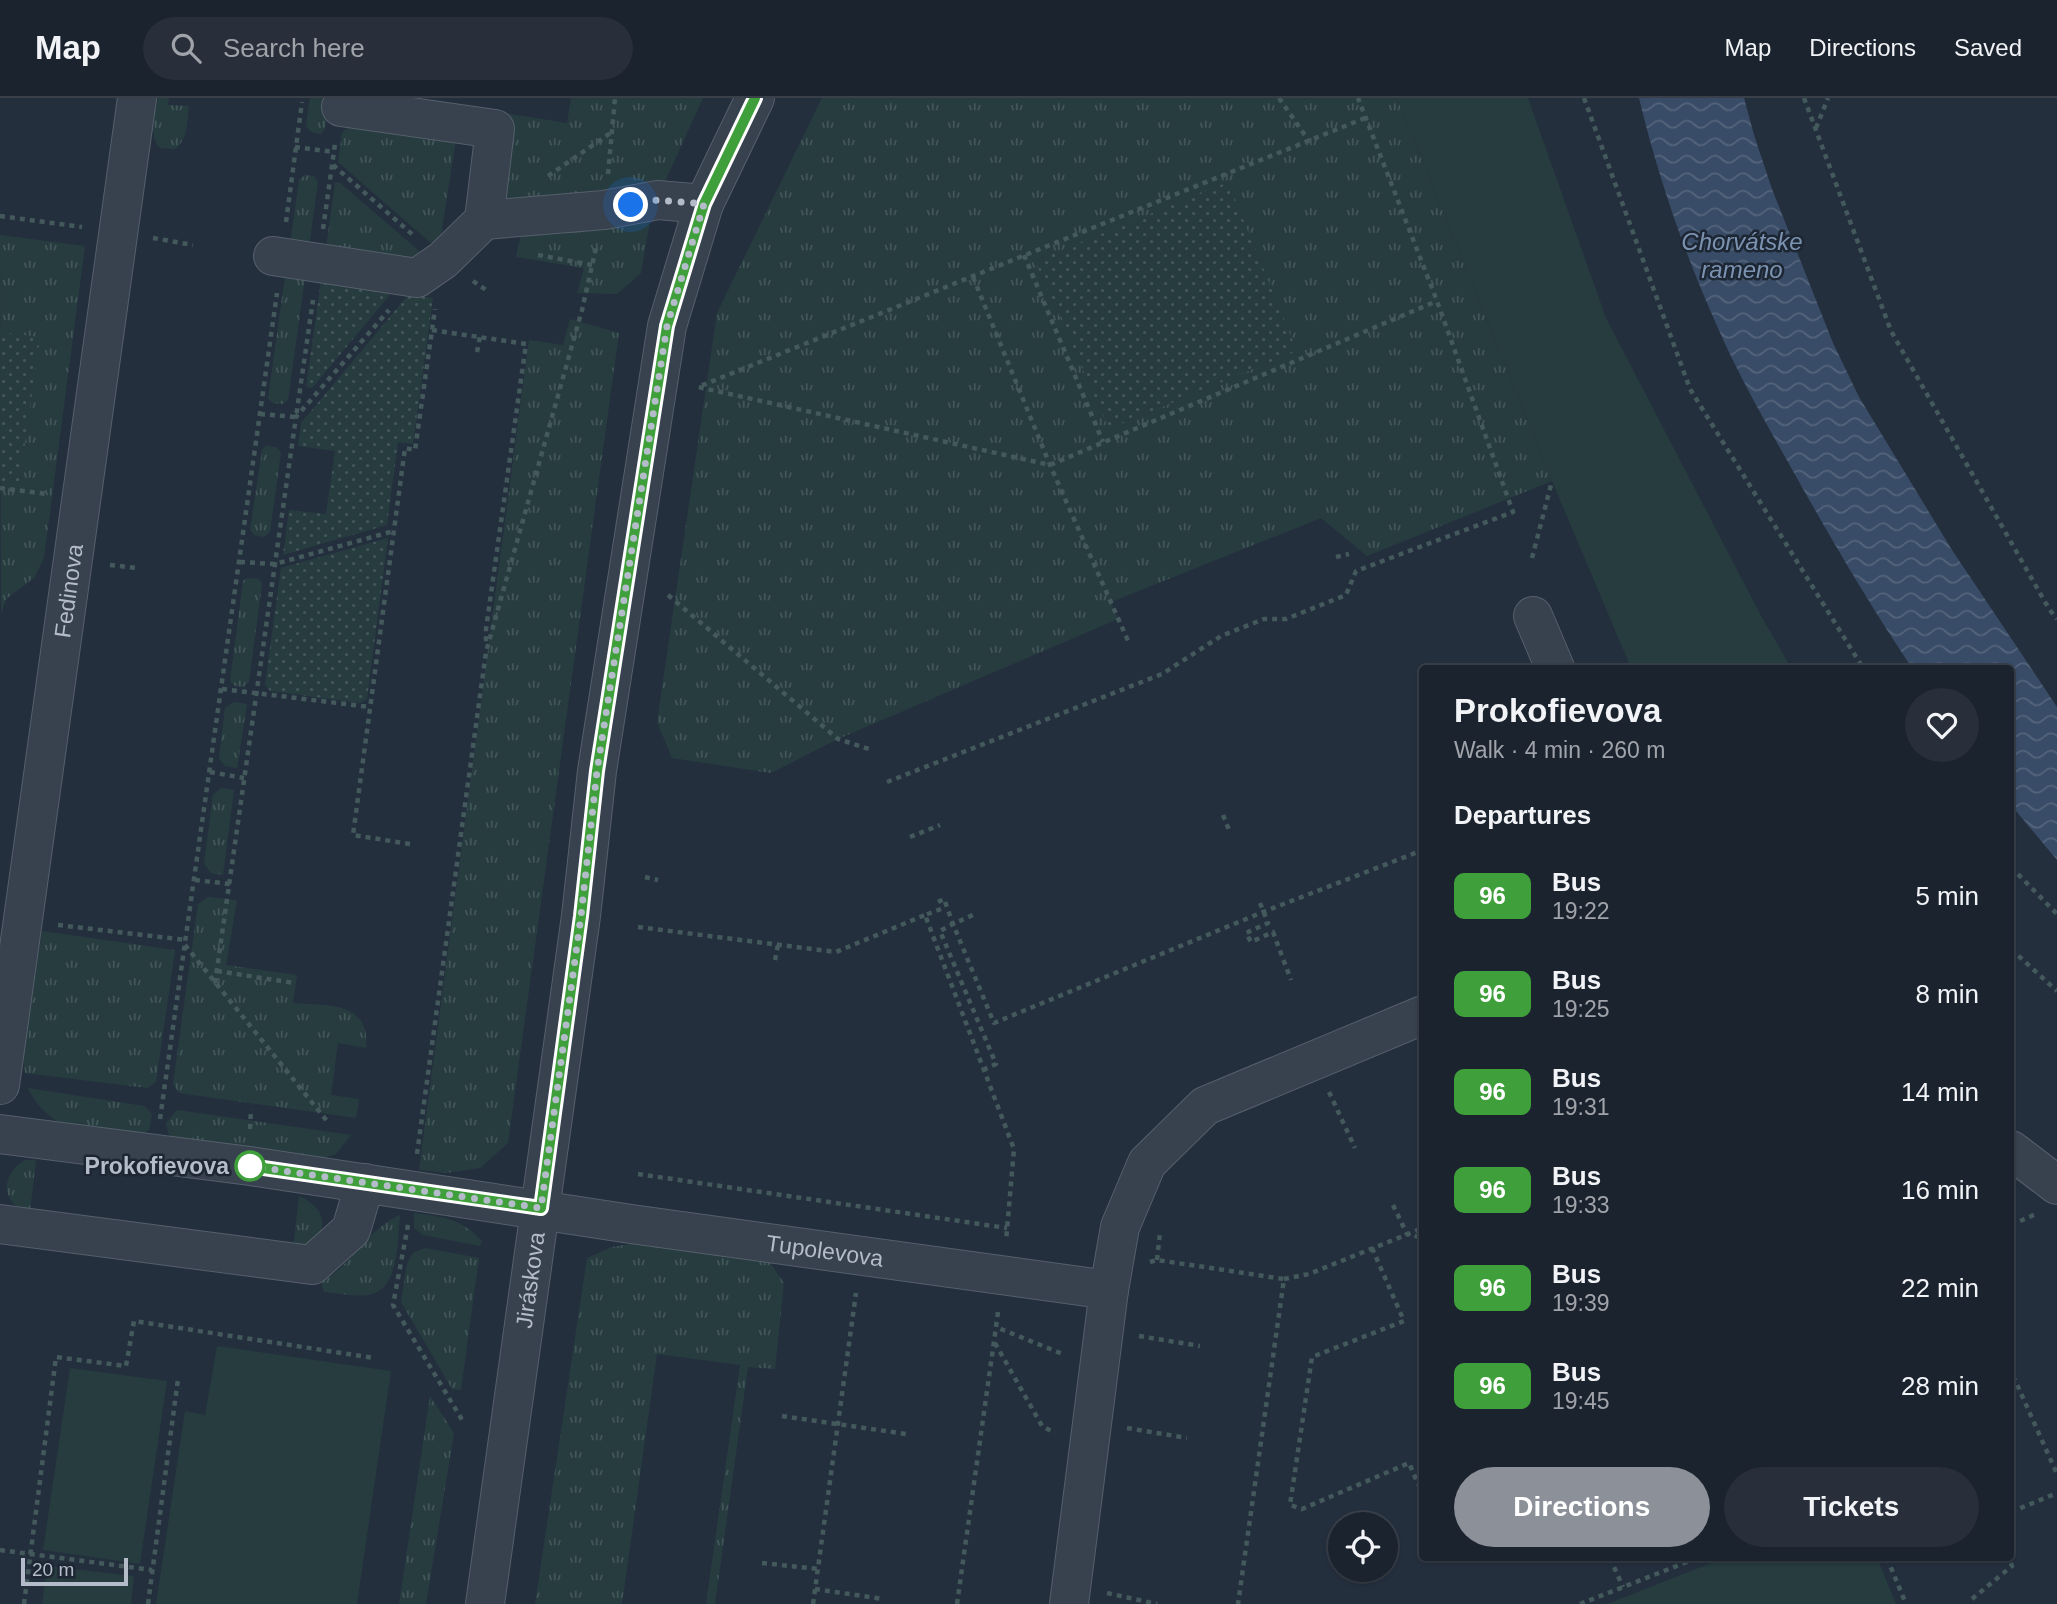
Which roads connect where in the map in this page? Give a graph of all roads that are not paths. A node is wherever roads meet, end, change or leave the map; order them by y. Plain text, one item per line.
1 (137, 98) edge
2 (755, 98) edge
3 (341, 107) dead end
4 (704, 204) junction
5 (484, 220) junction
6 (277, 257) road end
7 (1533, 616) dead end
8 (1554, 665) edge
9 (1419, 1017) edge
10 (0, 1085) edge
11 (0, 1134) edge
12 (2014, 1152) edge
13 (365, 1183) junction
14 (2057, 1185) edge
15 (541, 1208) junction
16 (0, 1224) edge
17 (1110, 1290) junction
18 (1082, 1598) edge
19 (485, 1604) edge

1 - 10 street, Fedinova
2 - 4 street, Jiráskova
3 - 5 street
4 - 5 street
4 - 15 street, Jiráskova
5 - 6 street
7 - 8 street
9 - 17 street
11 - 13 street
12 - 14 street
13 - 15 street
13 - 16 street
15 - 17 street, Tupolevova
15 - 19 street, Jiráskova
17 - 18 street

